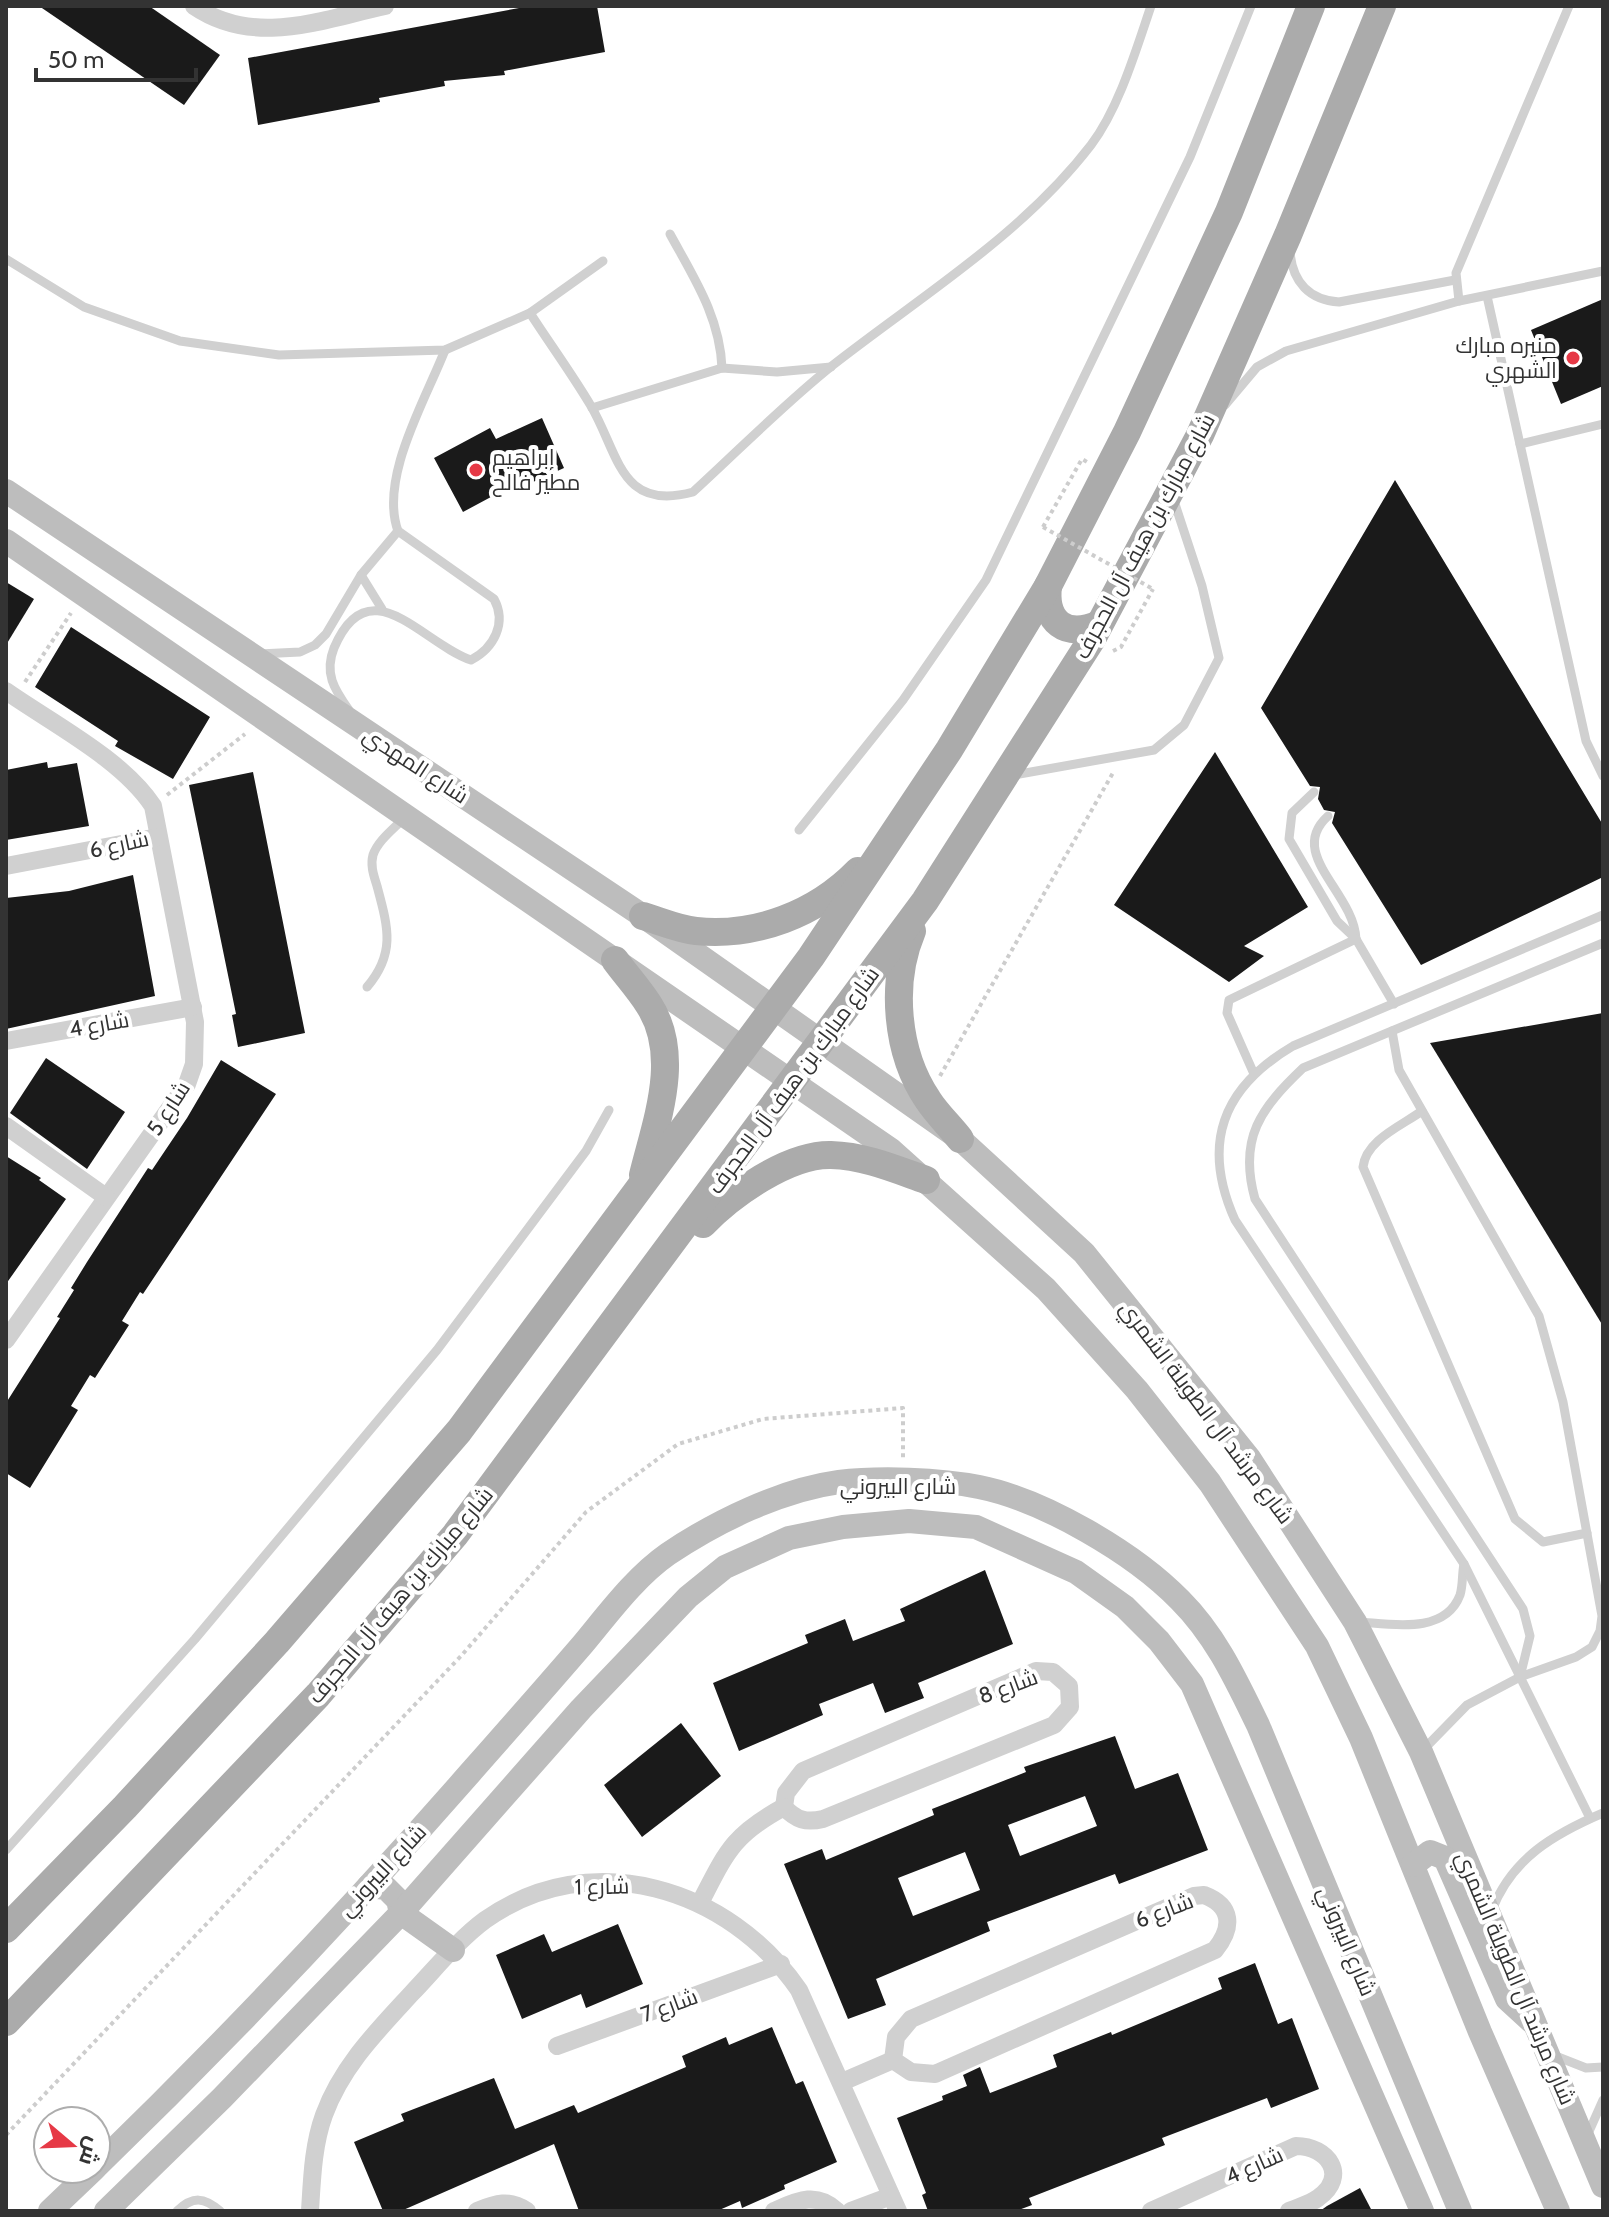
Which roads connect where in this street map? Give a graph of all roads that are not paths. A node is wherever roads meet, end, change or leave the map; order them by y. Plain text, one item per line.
1 (194, 6) edge
2 (385, 6) edge
3 (1151, 6) edge
4 (1251, 6) edge
5 (1311, 6) edge
6 (1382, 6) edge
7 (1569, 6) edge
8 (670, 234) dead end
9 (1288, 235) junction
10 (6, 259) edge
11 (603, 261) dead end
12 (1603, 271) edge
13 (1455, 280) junction
14 (1487, 296) junction
15 (1459, 301) junction
16 (530, 313) junction
17 (445, 350) junction
18 (831, 367) junction
19 (722, 368) junction
20 (592, 408) junction
21 (1603, 424) edge
22 (1200, 435) junction
23 (1520, 444) junction
24 (6, 491) edge
25 (1170, 491) junction
26 (398, 531) junction
27 (6, 541) edge
28 (361, 575) junction
29 (1048, 586) junction
30 (382, 609) junction
31 (1099, 624) junction
32 (248, 654) junction
33 (10, 694) edge
34 (370, 734) junction
35 (1603, 776) edge
36 (1002, 777) junction
37 (1314, 792) dead end
38 (406, 816) junction
39 (1328, 816) dead end
40 (799, 830) dead end
41 (158, 837) junction
42 (890, 840) junction
43 (6, 866) edge
44 (925, 901) junction
45 (1603, 915) edge
46 (643, 916) junction
47 (1356, 939) junction
48 (1603, 943) edge
49 (615, 960) junction
50 (367, 987) dead end
51 (1394, 1004) junction
52 (193, 1007) junction
53 (774, 1009) junction
54 (1392, 1031) junction
55 (6, 1041) edge
56 (822, 1043) junction
57 (745, 1047) junction
58 (1254, 1074) junction
59 (793, 1081) junction
60 (609, 1110) dead end
61 (1422, 1111) junction
62 (6, 1126) edge
63 (960, 1139) junction
64 (926, 1180) junction
65 (640, 1185) junction
66 (106, 1197) junction
67 (626, 1307) junction
68 (7, 1335) edge
69 (1587, 1533) junction
70 (1464, 1564) junction
71 (1355, 1622) junction
72 (1520, 1677) junction
73 (1421, 1752) junction
74 (784, 1807) junction
75 (1603, 1813) edge
76 (1590, 1818) junction
77 (6, 1850) edge
78 (398, 1856) junction
79 (1413, 1865) junction
80 (426, 1885) junction
81 (369, 1886) junction
82 (700, 1903) junction
83 (401, 1913) junction
84 (1490, 1916) junction
85 (6, 1929) edge
86 (453, 1950) junction
87 (781, 1964) junction
88 (6, 2022) edge
89 (1536, 2025) junction
90 (557, 2046) dead end
91 (1547, 2051) junction
92 (893, 2060) junction
93 (1603, 2067) edge
94 (842, 2082) junction
95 (1603, 2100) edge
96 (1585, 2143) junction
97 (1434, 2149) junction
98 (112, 2152) edge
99 (1401, 2162) junction
100 (77, 2185) edge
101 (1603, 2186) edge
102 (1450, 2188) junction
103 (895, 2203) edge
104 (1420, 2206) edge
105 (50, 2211) edge
106 (106, 2211) edge
107 (177, 2211) edge
108 (220, 2211) edge
109 (310, 2211) edge
110 (477, 2211) edge
111 (527, 2211) edge
112 (774, 2211) edge
113 (837, 2211) edge
114 (851, 2211) edge
115 (1151, 2211) edge
116 (1289, 2211) edge
117 (1460, 2211) edge
118 (1558, 2211) edge

1 - 2 street
3 - 18 lane
4 - 40 lane
5 - 29 main road
6 - 9 main road, شارع مبارك بن هيف آل الحجرف
7 - 13 lane
8 - 19 lane
9 - 13 lane
9 - 22 main road, شارع مبارك بن هيف آل الحجرف
10 - 17 lane
11 - 16 lane
12 - 14 lane
13 - 15 lane
14 - 15 lane
14 - 23 lane
15 - 22 lane
16 - 17 lane
16 - 20 lane
17 - 26 lane
18 - 19 lane
18 - 20 lane
19 - 20 lane
21 - 23 lane
22 - 25 main road, شارع مبارك بن هيف آل الحجرف
23 - 35 lane
24 - 32 main road, شارع المهدي
25 - 31 main road, شارع مبارك بن هيف آل الحجرف
25 - 36 lane
26 - 28 lane
26 - 30 lane
27 - 38 main road
28 - 30 lane
28 - 32 lane
29 - 31 main road
29 - 42 main road
30 - 34 lane
31 - 36 main road, شارع مبارك بن هيف آل الحجرف
32 - 34 main road, شارع المهدي
33 - 41 street, شارع 6
34 - 46 main road, شارع المهدي
36 - 44 main road, شارع مبارك بن هيف آل الحجرف
37 - 47 lane
38 - 49 main road
38 - 50 lane
39 - 47 lane
41 - 43 street, شارع 6
41 - 52 street, شارع 5
42 - 46 main road
42 - 53 main road
44 - 56 main road, شارع مبارك بن هيف آل الحجرف
44 - 63 main road
45 - 51 lane
46 - 53 main road, شارع المهدي
47 - 51 lane
47 - 58 lane
48 - 54 lane
49 - 57 main road
49 - 65 main road
51 - 58 lane
52 - 55 street, شارع 4
52 - 66 street, شارع 5
53 - 56 main road, شارع المهدي
53 - 57 main road
54 - 61 lane
54 - 72 lane
56 - 59 main road, شارع مبارك بن هيف آل الحجرف
56 - 63 main road, شارع مرشد آل الطويلة الشمري
57 - 59 main road
57 - 65 main road
58 - 70 lane
59 - 64 main road, شارع مرشد آل الطويلة الشمري
59 - 67 main road, شارع مبارك بن هيف آل الحجرف
60 - 77 lane
61 - 69 lane
61 - 69 lane
62 - 66 street
63 - 71 main road, شارع مرشد آل الطويلة الشمري
64 - 67 main road
64 - 79 main road, شارع مرشد آل الطويلة الشمري
65 - 85 main road
66 - 68 street, شارع 5
67 - 88 main road, شارع مبارك بن هيف آل الحجرف
69 - 72 lane
70 - 71 lane
70 - 72 lane
71 - 73 main road, شارع مرشد آل الطويلة الشمري
72 - 73 lane
72 - 76 lane
73 - 84 main road, شارع مرشد آل الطويلة الشمري
74 - 74 street, شارع 8
74 - 82 street
75 - 76 lane
76 - 84 lane
78 - 80 main road
78 - 81 main road, شارع البيروني
78 - 97 main road, شارع البيروني
79 - 89 main road
79 - 118 main road, شارع مرشد آل الطويلة الشمري
80 - 83 main road, شارع البيروني
80 - 99 main road, شارع البيروني
81 - 83 main road
81 - 98 main road, شارع البيروني
82 - 86 street, شارع 1
82 - 87 street, شارع 1
83 - 86 main road
83 - 106 main road, شارع البيروني
84 - 89 main road, شارع مرشد آل الطويلة الشمري
86 - 109 street, شارع 1
87 - 90 street, شارع 7
87 - 94 street, شارع 1
89 - 91 main road, شارع مرشد آل الطويلة الشمري
91 - 93 lane
91 - 96 main road, شارع مرشد آل الطويلة الشمري
92 - 92 street, شارع 6
92 - 94 street
94 - 103 street, شارع 1
95 - 96 lane
96 - 101 main road, شارع مرشد آل الطويلة الشمري
97 - 99 main road
97 - 102 main road, شارع البيروني
99 - 104 main road, شارع البيروني
100 - 105 main road, شارع البيروني
102 - 104 main road
102 - 117 main road, شارع البيروني
103 - 114 street
107 - 108 lane
110 - 111 street
112 - 113 street
115 - 116 street, شارع 4

